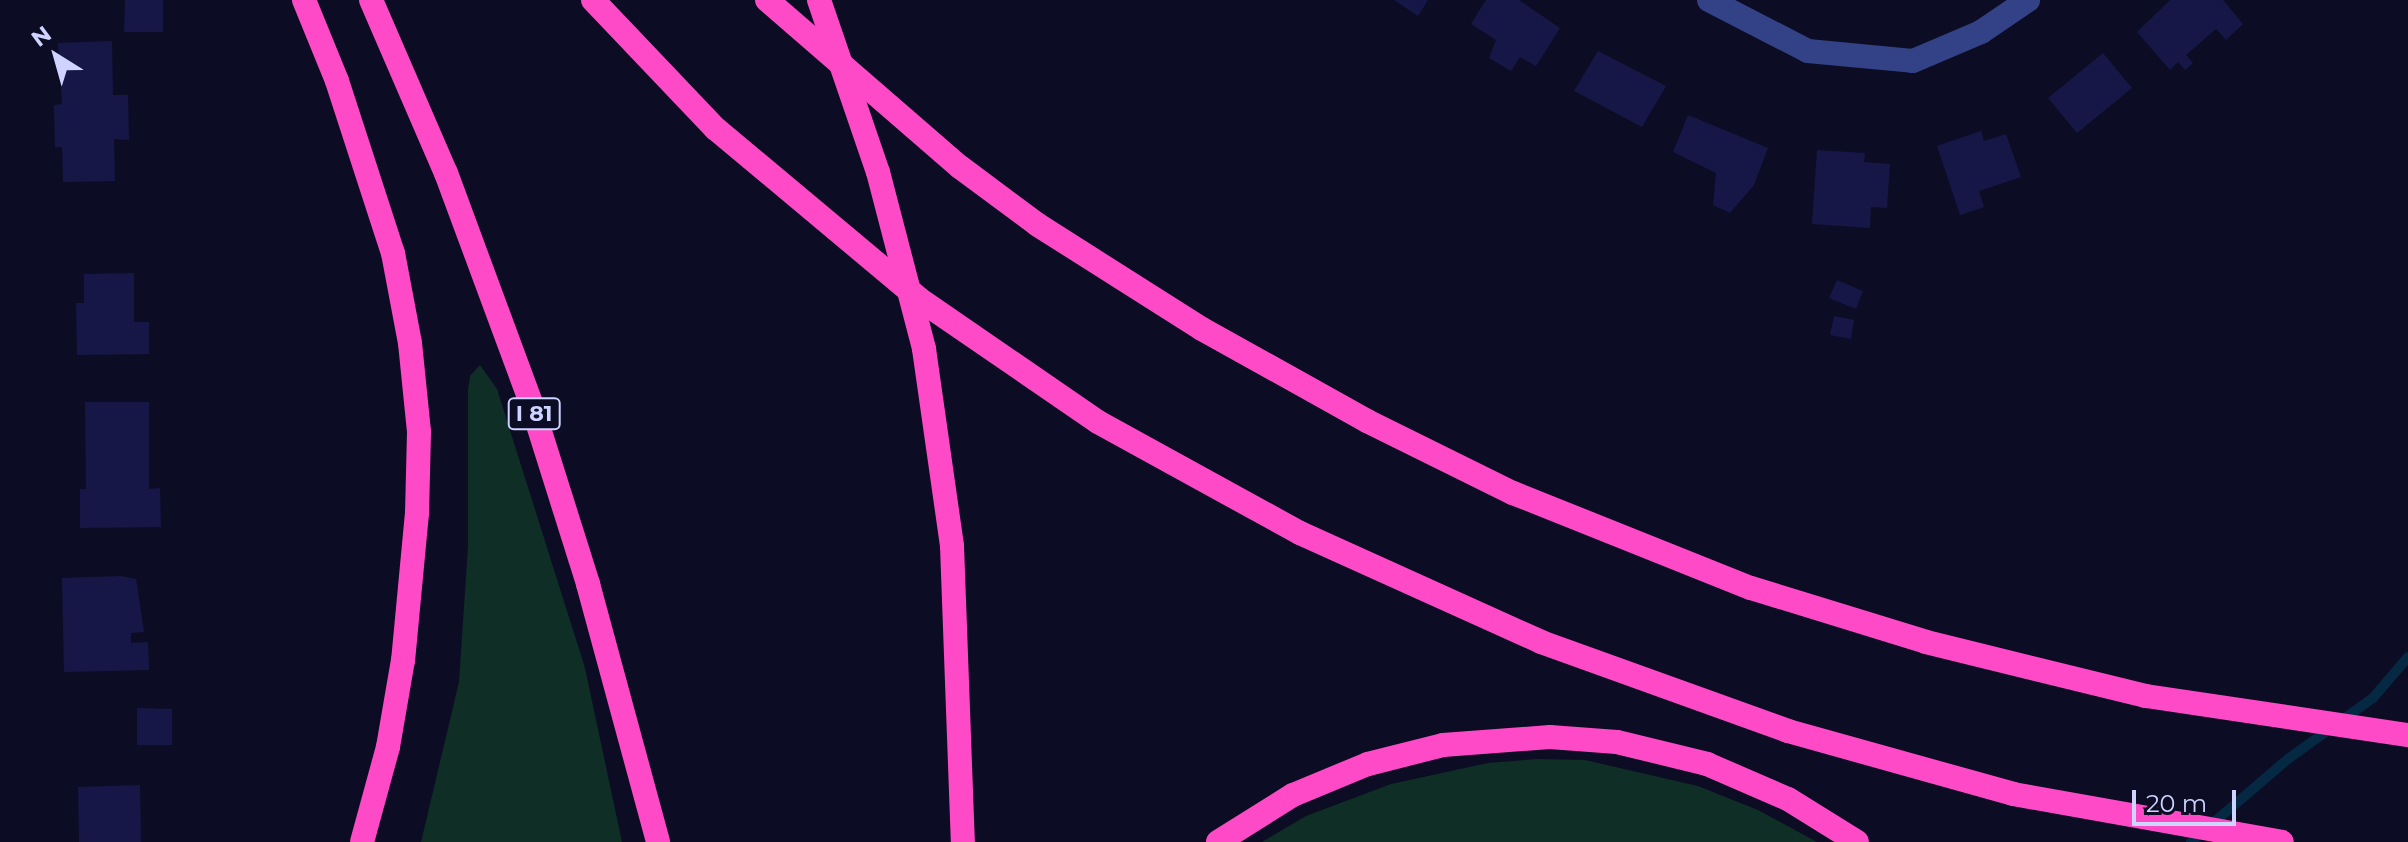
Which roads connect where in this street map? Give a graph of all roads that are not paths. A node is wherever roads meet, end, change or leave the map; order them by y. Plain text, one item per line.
1 (304, 0) edge
2 (371, 0) edge
3 (593, 0) edge
4 (767, 0) edge
5 (819, 0) edge
6 (1709, 0) edge
7 (2028, 0) edge
8 (2408, 735) edge
9 (362, 842) edge
10 (658, 842) edge
11 (963, 842) edge
12 (1218, 842) edge
13 (1857, 842) edge
14 (2282, 842) edge

1 - 9 highway
2 - 10 highway, I 81
3 - 14 highway
4 - 8 highway
5 - 11 highway, bridge
6 - 7 street
12 - 13 highway

